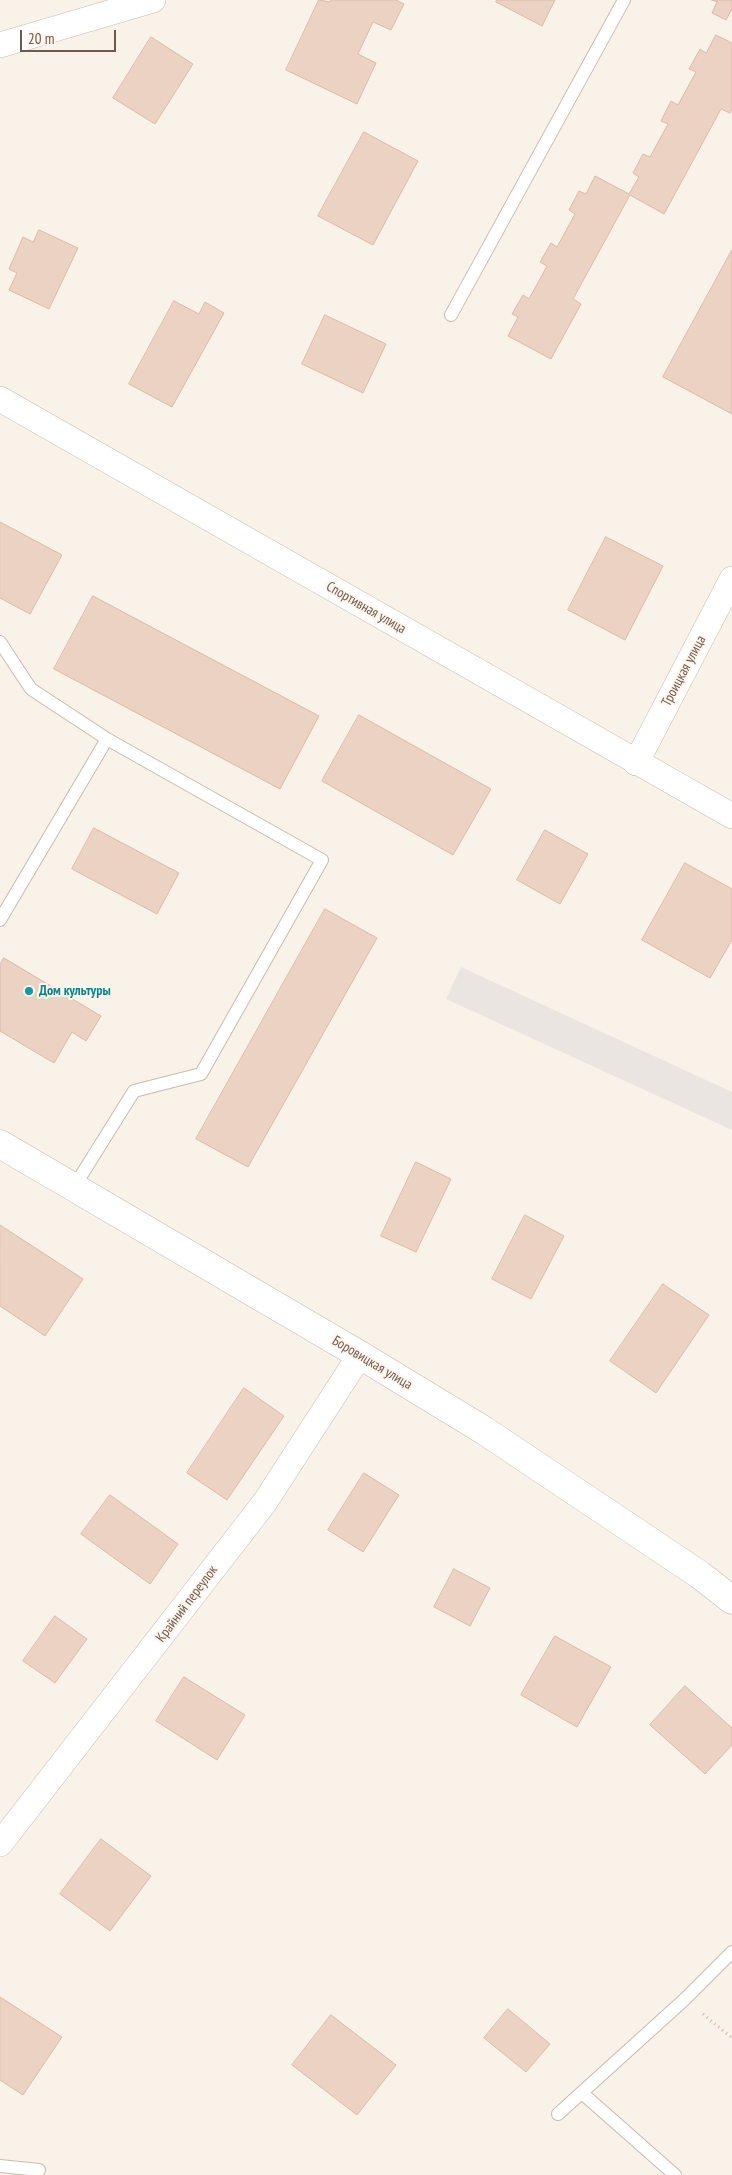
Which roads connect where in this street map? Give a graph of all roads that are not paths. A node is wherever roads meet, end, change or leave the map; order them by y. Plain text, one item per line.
1 (153, 0) edge
2 (624, 0) edge
3 (0, 45) edge
4 (451, 315) dead end
5 (0, 399) edge
6 (732, 579) edge
7 (0, 642) edge
8 (107, 739) junction
9 (636, 763) junction
10 (732, 816) edge
11 (0, 920) edge
12 (0, 1144) edge
13 (74, 1187) junction
14 (360, 1355) junction
15 (732, 1600) edge
16 (0, 1844) edge
17 (732, 1952) edge
18 (582, 2093) junction
19 (558, 2114) dead end
20 (0, 2166) edge
21 (39, 2170) dead end
22 (675, 2175) edge

1 - 3 street
2 - 4 lane
5 - 9 street, Спортивная улица
6 - 9 street, Троицкая улица
7 - 8 lane
8 - 11 lane
8 - 13 lane
9 - 10 street, Спортивная улица
12 - 13 street, Боровицкая улица
13 - 14 street, Боровицкая улица
14 - 15 street, Боровицкая улица
14 - 16 street, Крайний переулок
17 - 18 lane
18 - 19 lane
18 - 22 lane
20 - 21 lane

